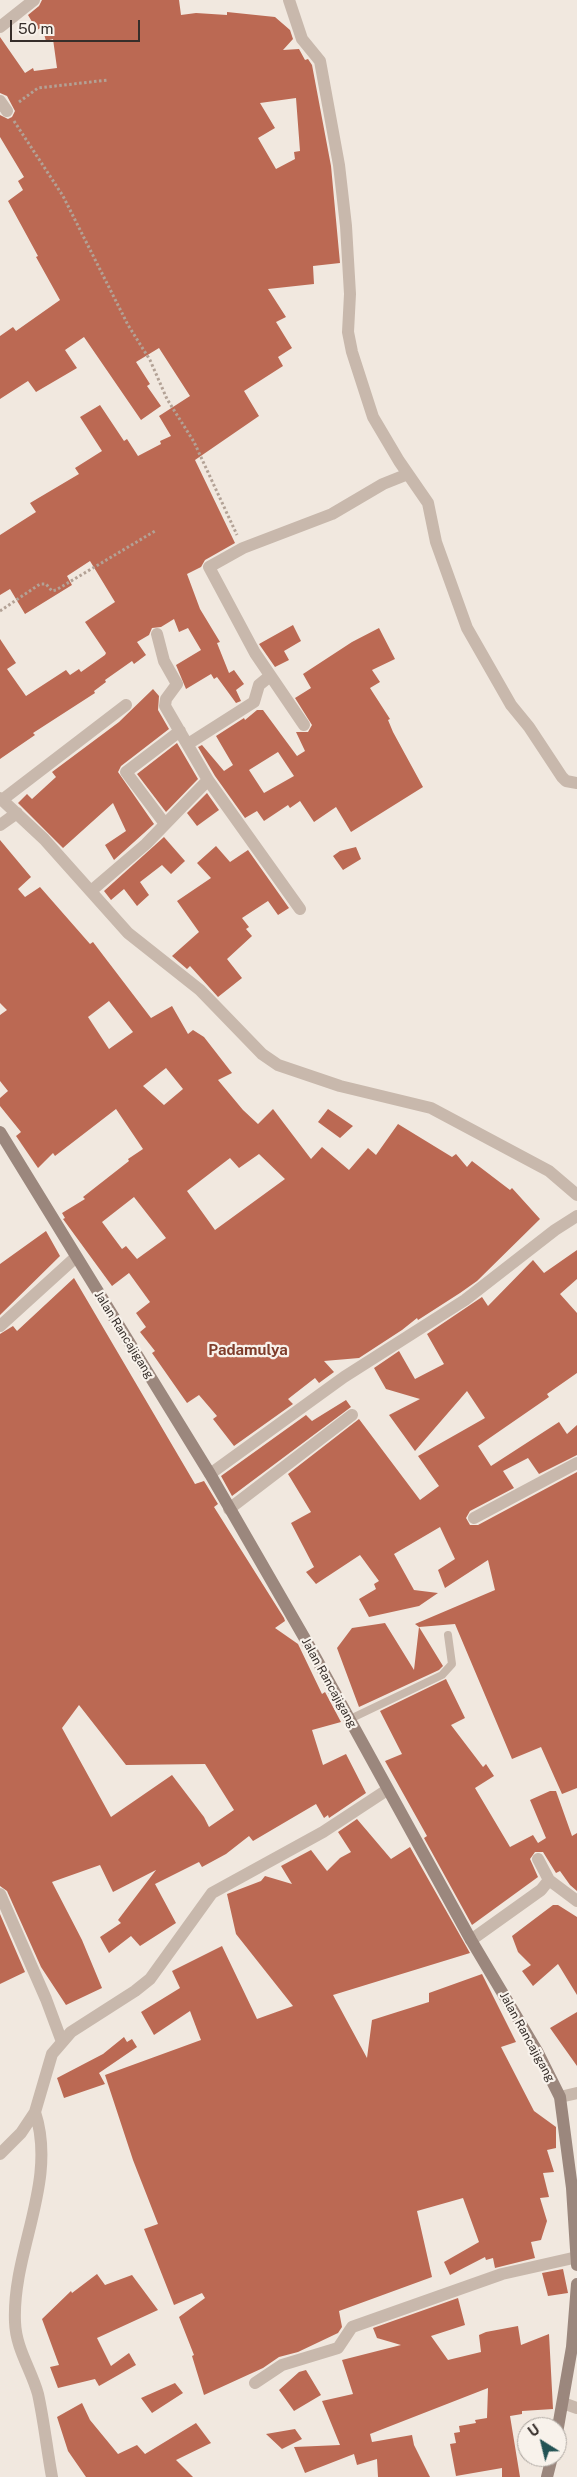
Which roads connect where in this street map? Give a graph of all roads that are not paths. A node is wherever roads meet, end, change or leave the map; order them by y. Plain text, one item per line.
1 (34, 0) edge
2 (289, 0) edge
3 (0, 26) edge
4 (408, 474) junction
5 (157, 634) dead end
6 (270, 676) junction
7 (126, 705) dead end
8 (304, 725) dead end
9 (180, 731) junction
10 (188, 744) junction
11 (208, 780) junction
12 (577, 783) edge
13 (1, 799) edge
14 (17, 813) junction
15 (2, 824) edge
16 (166, 824) junction
17 (91, 891) junction
18 (300, 909) dead end
19 (0, 1132) edge
20 (577, 1195) edge
21 (575, 1217) edge
22 (76, 1257) junction
23 (0, 1326) edge
24 (352, 1415) dead end
25 (577, 1463) edge
26 (210, 1474) junction
27 (229, 1509) junction
28 (474, 1518) dead end
29 (448, 1635) dead end
30 (350, 1719) junction
31 (387, 1790) junction
32 (538, 1860) dead end
33 (549, 1880) junction
34 (0, 1894) edge
35 (577, 1901) edge
36 (471, 1940) junction
37 (62, 2042) junction
38 (577, 2093) edge
39 (560, 2097) junction
40 (35, 2112) junction
41 (0, 2154) edge
42 (577, 2258) edge
43 (577, 2265) edge
44 (577, 2284) edge
45 (255, 2383) dead end
46 (563, 2403) junction
47 (577, 2408) edge
48 (560, 2417) edge
49 (52, 2477) edge

1 - 3 street
2 - 4 street
4 - 6 street
4 - 12 street
5 - 9 street
6 - 8 street
6 - 10 street
7 - 13 street
9 - 10 street
9 - 16 street
10 - 11 street
11 - 16 street
11 - 18 street
13 - 14 street
14 - 15 street
14 - 17 street
16 - 17 street
17 - 20 street
19 - 22 main road, Jalan Rancajigang
21 - 26 street
22 - 23 street
22 - 26 main road, Jalan Rancajigang
24 - 27 street
25 - 28 street
26 - 27 main road, Jalan Rancajigang
27 - 30 main road, Jalan Rancajigang
29 - 30 lane
30 - 31 main road, Jalan Rancajigang
31 - 36 main road, Jalan Rancajigang
31 - 37 street
32 - 33 street
33 - 35 street
33 - 36 street
34 - 37 street
36 - 39 main road, Jalan Rancajigang
37 - 40 street
38 - 39 street
39 - 42 main road, Jalan Rancajigang
40 - 41 street
40 - 49 street
42 - 43 main road, Jalan Rancajigang
42 - 45 street
44 - 46 main road
46 - 47 street
46 - 48 main road

